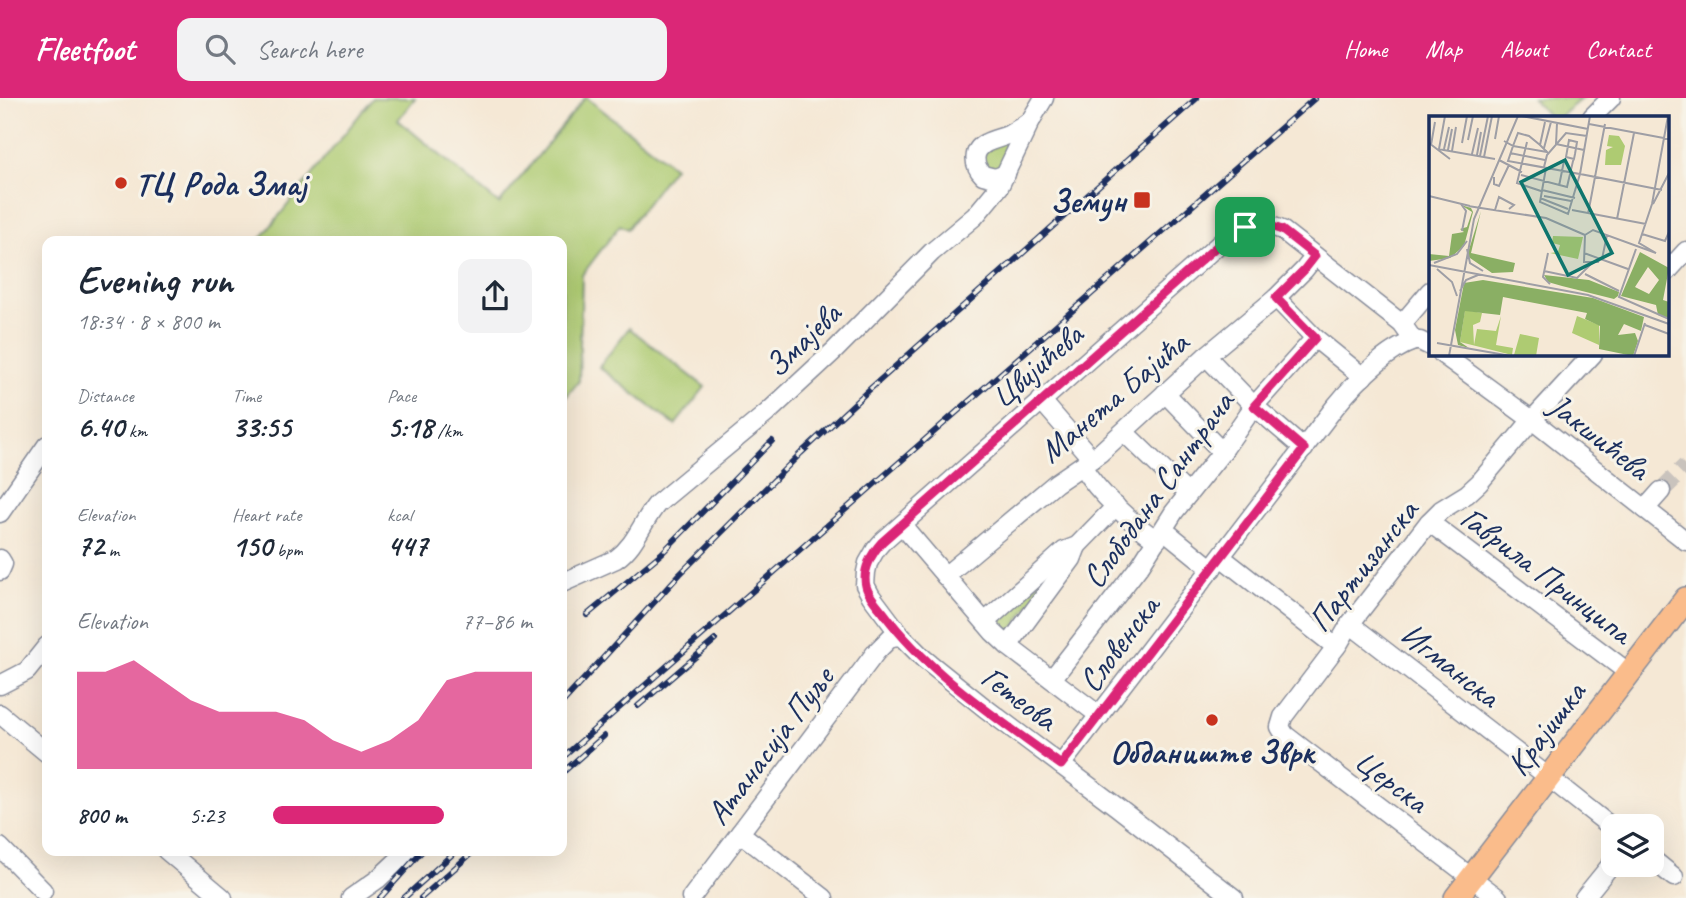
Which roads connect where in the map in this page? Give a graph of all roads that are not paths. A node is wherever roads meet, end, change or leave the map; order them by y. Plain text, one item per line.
1 (1044, 98) edge
2 (1611, 98) edge
3 (1593, 116) edge
4 (1032, 118) junction
5 (1003, 137) junction
6 (1015, 155) junction
7 (998, 175) junction
8 (1686, 251) edge
9 (1315, 256) junction
10 (1668, 271) edge
11 (1429, 292) edge
12 (1276, 298) junction
13 (1402, 324) junction
14 (1315, 338) junction
15 (1422, 343) edge
16 (1443, 355) edge
17 (1592, 355) edge
18 (1206, 356) junction
19 (1363, 377) junction
20 (1165, 393) junction
21 (1041, 400) junction
22 (1254, 406) junction
23 (1532, 420) junction
24 (1124, 432) junction
25 (1304, 449) junction
26 (42, 452) edge
27 (1222, 452) junction
28 (1087, 462) junction
29 (1661, 491) tunnel mouth
30 (1188, 494) junction
31 (1116, 506) junction
32 (1645, 509) junction
33 (0, 513) edge
34 (1429, 522) junction
35 (902, 525) junction
36 (1160, 535) junction
37 (1686, 541) edge
38 (1077, 546) junction
39 (0, 559) edge
40 (1217, 563) junction
41 (0, 571) edge
42 (866, 572) joint
43 (945, 576) junction
44 (567, 581) edge
45 (1686, 599) edge
46 (985, 622) junction
47 (1350, 624) junction
48 (901, 636) junction
49 (1008, 646) junction
50 (1336, 647) junction
51 (42, 652) edge
52 (1629, 673) junction
53 (4, 677) edge
54 (1052, 679) junction
55 (0, 714) edge
56 (1100, 716) junction
57 (1280, 727) joint
58 (42, 749) edge
59 (1061, 765) junction
60 (1549, 777) junction
61 (1601, 819) edge
62 (740, 833) junction
63 (0, 847) edge
64 (173, 856) edge
65 (403, 856) edge
66 (1664, 869) edge
67 (1472, 877) junction
68 (1601, 877) edge
69 (1674, 877) dead end
70 (43, 891) dead end
71 (223, 898) edge
72 (351, 898) edge
73 (691, 898) edge
74 (824, 898) edge
75 (1234, 898) edge
76 (1456, 898) edge
77 (1498, 898) edge
78 (1584, 898) edge

1 - 4 street
2 - 3 street
4 - 5 street
4 - 6 street
5 - 6 street
5 - 7 street
6 - 7 street
7 - 44 street, Змајева
8 - 10 street
9 - 12 street, Манета Бајића
9 - 13 street
9 - 21 street, Цвијићева
11 - 13 street
12 - 14 street
12 - 18 street, Манета Бајића
13 - 15 street
14 - 19 street
14 - 22 street, Слободана Сантрача
15 - 19 street, Словенска
16 - 23 street, Јакшићева
17 - 23 street, Партизанска
18 - 20 street, Манета Бајића
18 - 22 street
19 - 25 street, Словенска
20 - 24 street, Манета Бајића
20 - 27 street
21 - 28 street
21 - 35 street, Цвијићева
22 - 25 street
22 - 27 street, Слободана Сантрача
23 - 32 street, Јакшићева
23 - 34 street, Партизанска
24 - 28 street, Манета Бајића
24 - 30 street
25 - 40 street, Словенска
26 - 33 street
27 - 30 street, Слободана Сантрача
28 - 31 street
28 - 43 street, Манета Бајића
29 - 32 street
30 - 36 street, Слободана Сантрача
31 - 36 street
31 - 38 street
32 - 37 street, Јакшићева
34 - 47 street, Партизанска
34 - 52 street, Гаврила Принципа
35 - 42 street, Цвијићева
35 - 43 street
36 - 40 street
36 - 54 street, Слободана Сантрача
38 - 46 street
38 - 49 street
39 - 41 street
40 - 50 street
40 - 56 street, Словенска
42 - 48 street, Гетеова
43 - 46 street
45 - 52 main road, Крајишка
46 - 49 street
47 - 50 street, Партизанска
47 - 60 street, Игманска
48 - 59 street, Гетеова
48 - 62 street, Атанасија Пуље
49 - 54 street
50 - 57 street, Партизанска
51 - 53 street
52 - 60 main road, Крајишка
54 - 56 street
55 - 58 street
56 - 59 street, Словенска
57 - 67 street, Церска
59 - 75 street, Гетеова
60 - 61 street, Игманска
60 - 67 main road, Крајишка
62 - 73 street, Атанасија Пуље
62 - 74 street
63 - 70 street
64 - 71 street
65 - 72 street
66 - 69 street
67 - 76 main road, Крајишка
67 - 77 street, Церска
68 - 78 street

